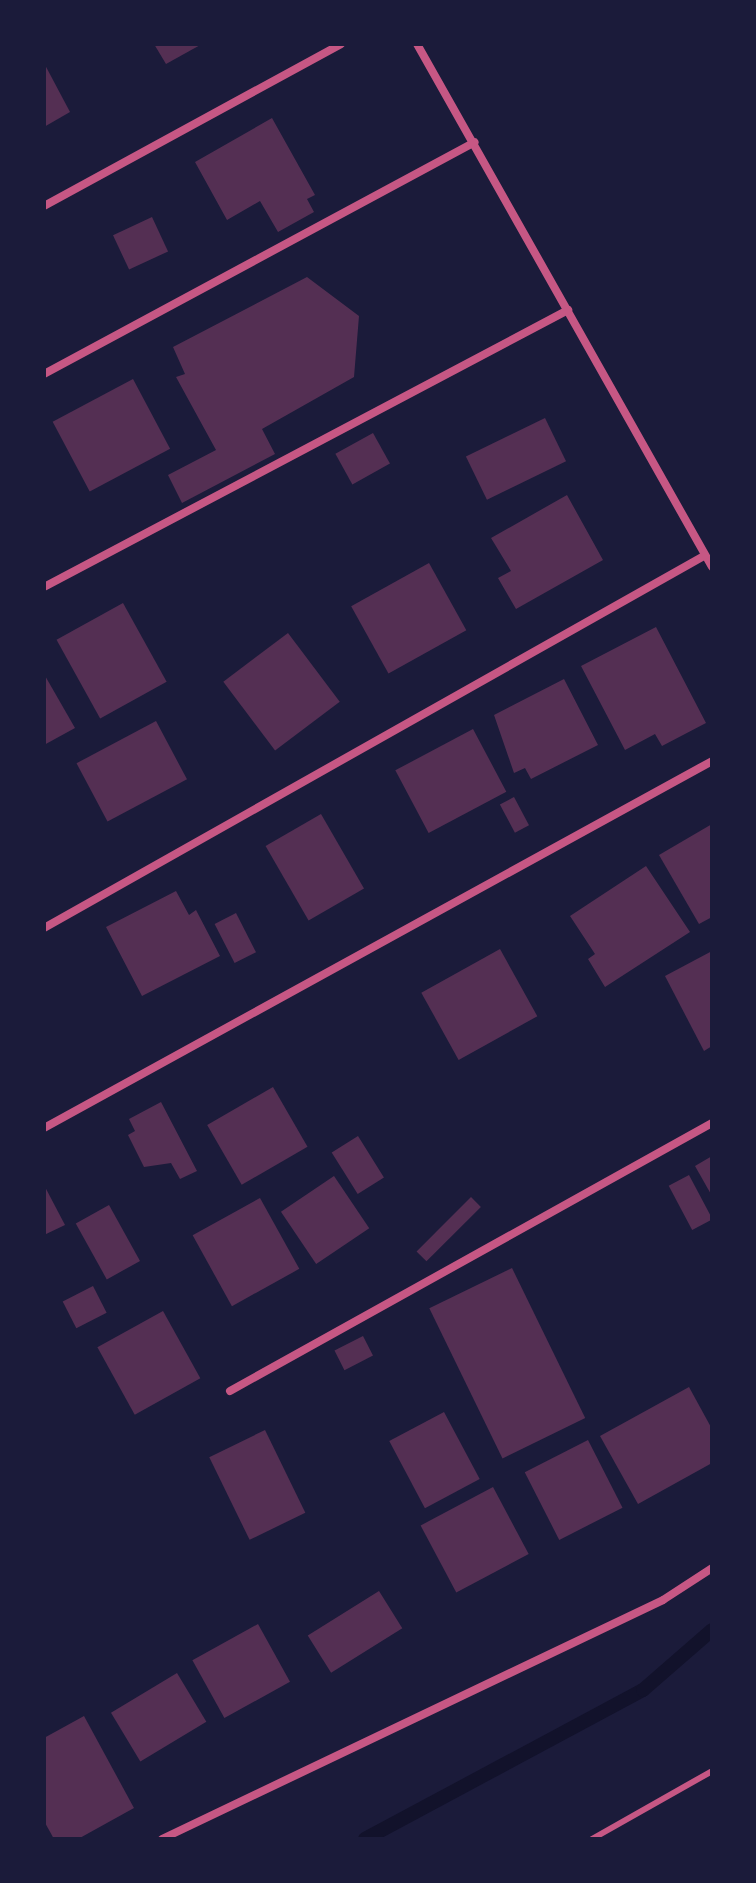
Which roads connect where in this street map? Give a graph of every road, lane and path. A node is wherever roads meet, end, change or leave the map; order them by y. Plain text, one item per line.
1 (341, 44) edge
2 (417, 44) edge
3 (474, 142) junction
4 (44, 206) edge
5 (568, 310) junction
6 (44, 374) edge
7 (704, 556) junction
8 (712, 567) edge
9 (44, 587) edge
10 (712, 761) edge
11 (44, 928) edge
12 (712, 1123) edge
13 (44, 1128) edge
14 (230, 1391) dead end
15 (712, 1568) edge
16 (712, 1771) edge
17 (162, 1839) edge
18 (592, 1839) edge

1 - 4 street
2 - 3 street
3 - 5 street
3 - 6 street
5 - 7 street
5 - 9 street
7 - 8 street
7 - 11 street
10 - 13 street
12 - 14 street
15 - 17 street
16 - 18 lane

